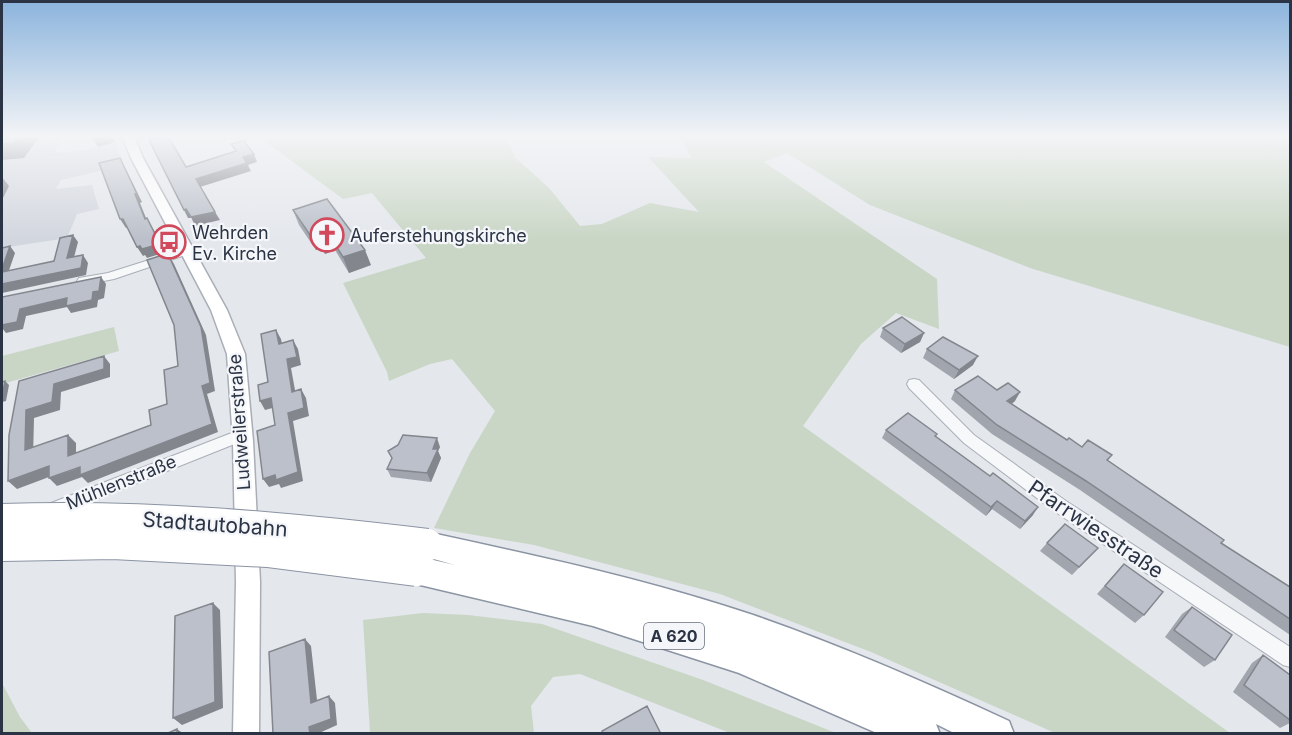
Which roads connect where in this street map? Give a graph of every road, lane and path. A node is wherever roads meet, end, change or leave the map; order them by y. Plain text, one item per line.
1 (144, 170) edge
2 (187, 251) junction
3 (66, 285) edge
4 (914, 384) dead end
5 (242, 435) junction
6 (2, 520) edge
7 (2, 533) edge
8 (2, 545) edge
9 (421, 557) junction
10 (1290, 658) edge
11 (246, 734) edge
12 (922, 734) edge
13 (996, 734) edge

1 - 2 main road, Ludweilerstraße
2 - 3 street
2 - 5 main road, Ludweilerstraße
4 - 10 street, Pfarrwiesstraße
5 - 7 street, Mühlenstraße
5 - 11 main road, Ludweilerstraße
6 - 9 highway, Stadtautobahn / A 620, bridge
8 - 9 highway, A 620, bridge
9 - 12 highway, A 620
9 - 13 highway, A 620

